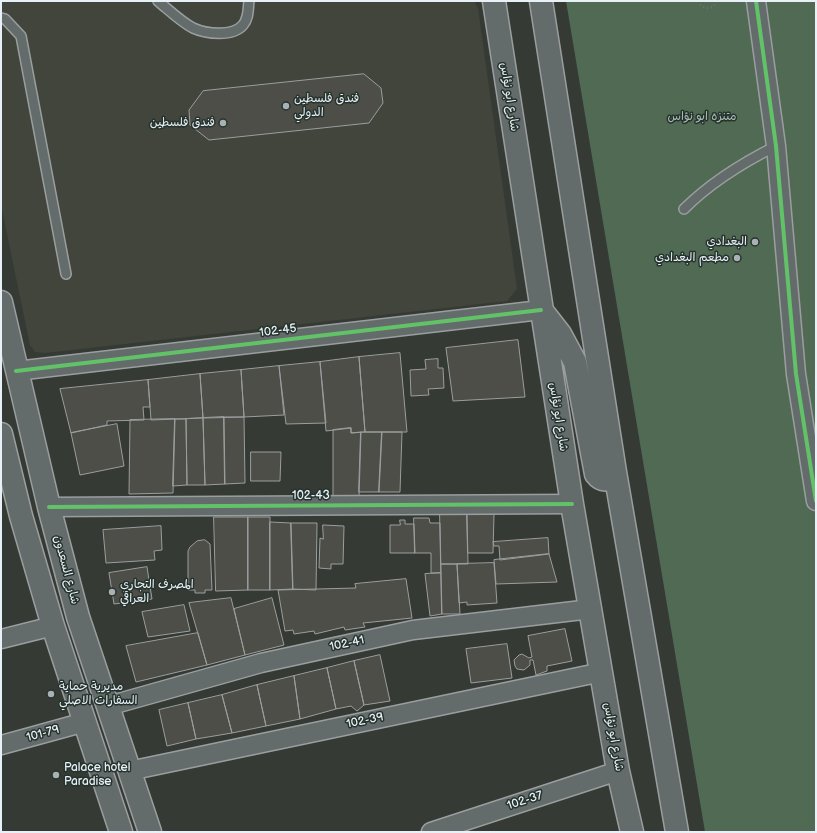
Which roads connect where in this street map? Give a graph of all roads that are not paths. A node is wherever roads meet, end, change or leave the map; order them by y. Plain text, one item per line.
1 (158, 1) edge
2 (248, 1) edge
3 (494, 1) edge
4 (541, 1) edge
5 (756, 1) edge
6 (1, 18) edge
7 (776, 146) junction
8 (684, 209) dead end
9 (66, 274) dead end
10 (1, 302) edge
11 (541, 310) junction
12 (16, 372) junction
13 (1, 434) edge
14 (615, 472) junction
15 (816, 501) edge
16 (572, 504) junction
17 (49, 507) junction
18 (591, 609) junction
19 (53, 626) junction
20 (1, 639) edge
21 (602, 672) junction
22 (108, 706) junction
23 (85, 722) junction
24 (1, 745) edge
25 (129, 771) junction
26 (618, 771) junction
27 (121, 832) edge
28 (150, 832) edge
29 (431, 832) edge
30 (632, 832) edge
31 (677, 832) edge

1 - 2 lane
3 - 11 main road, شارع ابو نؤاس
4 - 14 main road
5 - 7 street
6 - 9 lane
7 - 8 lane
7 - 15 street
10 - 12 main road, شارع السعدون
11 - 12 street, 102-45
11 - 14 main road
11 - 16 main road, شارع ابو نؤاس
12 - 17 main road, شارع السعدون
13 - 19 main road
14 - 31 main road
16 - 17 street, 102-43
16 - 18 main road, شارع ابو نؤاس
17 - 22 main road, شارع السعدون
18 - 21 main road, شارع ابو نؤاس
18 - 22 street, 102-41
19 - 20 street
19 - 23 main road
21 - 25 street, 102-39
21 - 26 main road, شارع ابو نؤاس
22 - 25 main road, شارع السعدون
23 - 24 street, 101-79
23 - 27 main road
25 - 28 main road, شارع السعدون
26 - 29 street, 102-37
26 - 30 main road, شارع ابو نؤاس

